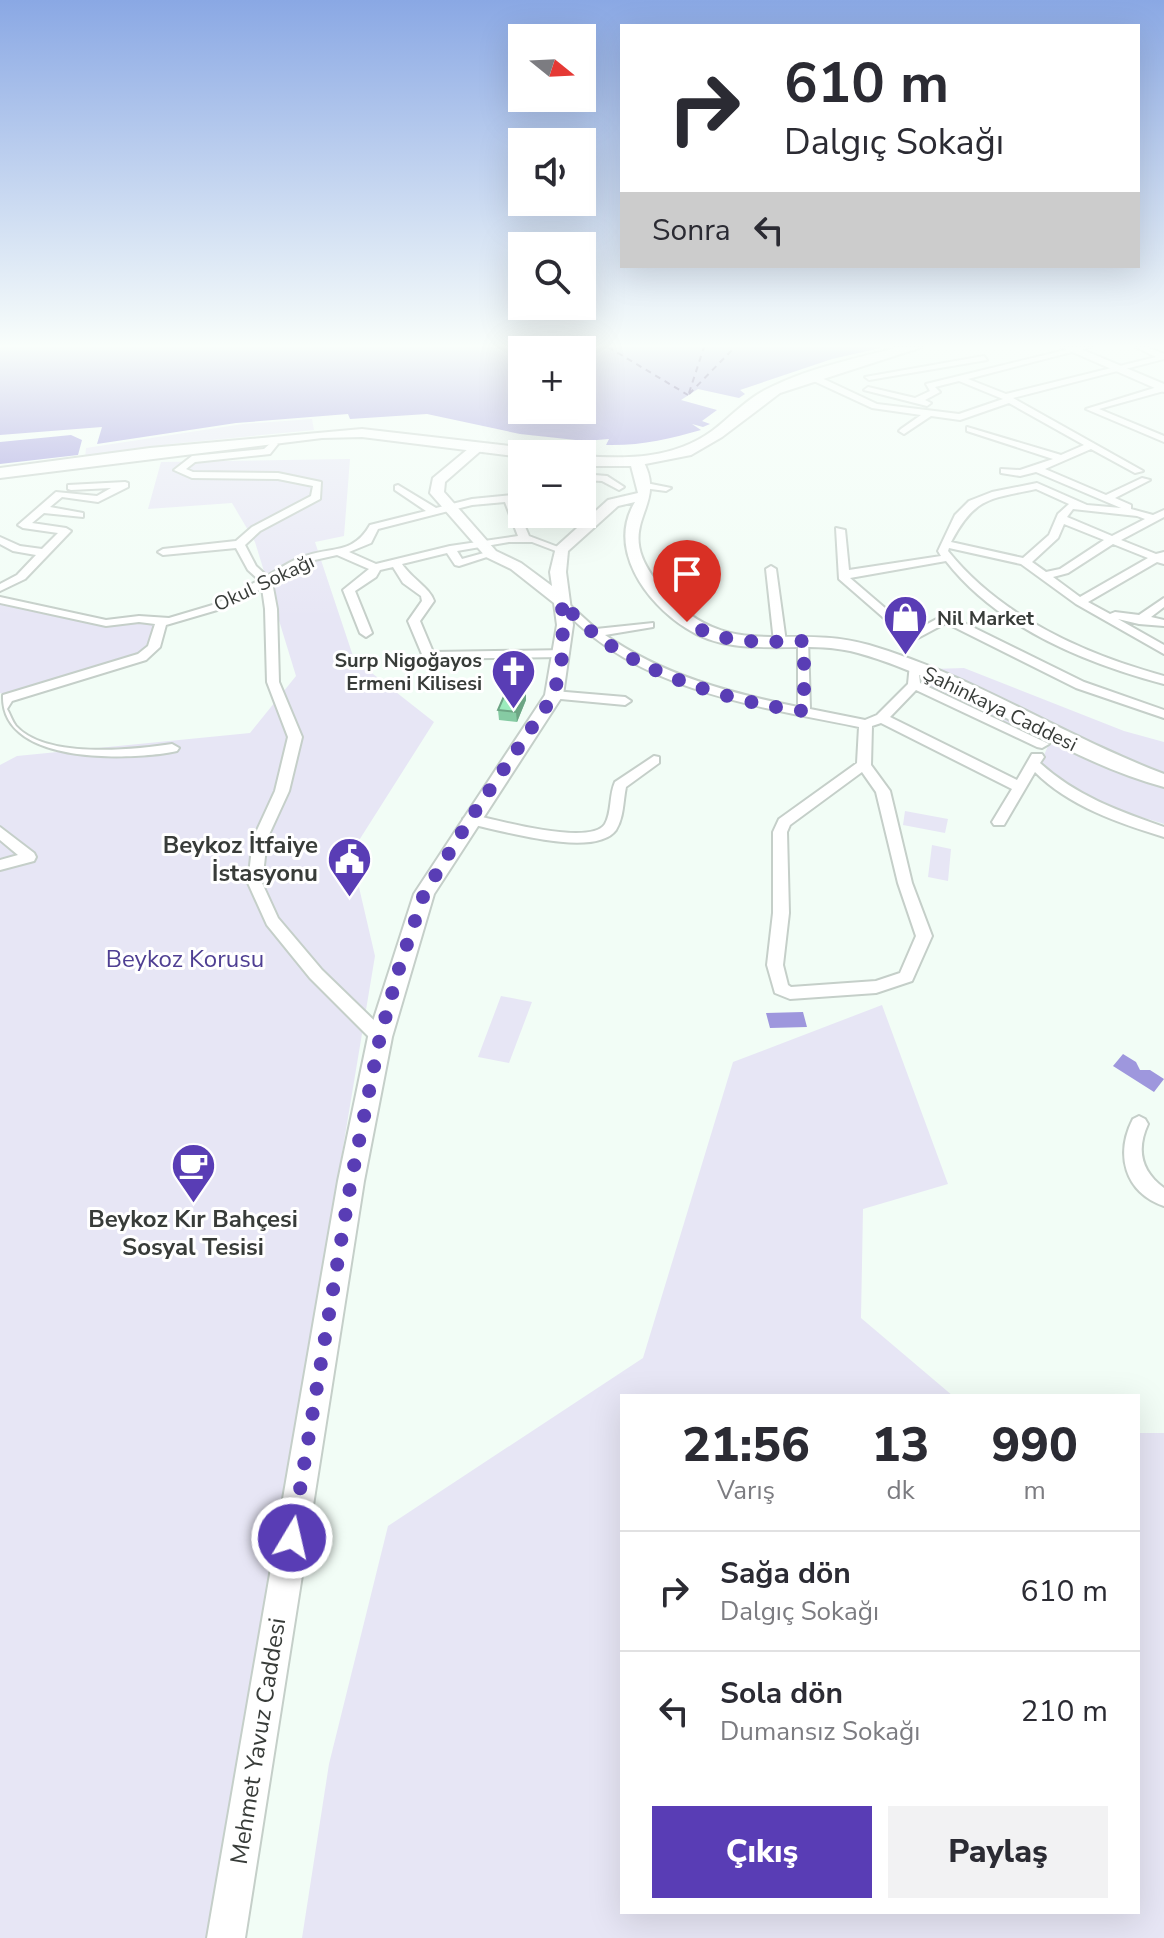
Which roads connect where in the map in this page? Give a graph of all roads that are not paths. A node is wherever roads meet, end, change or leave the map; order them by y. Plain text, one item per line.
1 (309, 437) edge
2 (320, 437) edge
3 (380, 437) edge
4 (710, 437) edge
5 (996, 437) edge
6 (1078, 437) edge
7 (273, 444) junction
8 (1092, 445) junction
9 (479, 447) junction
10 (508, 451) edge
11 (150, 453) junction
12 (1063, 459) junction
13 (596, 461) edge
14 (637, 462) junction
15 (1037, 469) junction
16 (1004, 471) dead end
17 (0, 473) edge
18 (596, 478) edge
19 (71, 487) dead end
20 (619, 487) dead end
21 (398, 488) dead end
22 (666, 488) dead end
23 (645, 490) junction
24 (508, 498) edge
25 (1107, 498) junction
26 (1085, 507) junction
27 (41, 509) junction
28 (443, 510) junction
29 (1139, 513) junction
30 (1164, 513) edge
31 (79, 515) dead end
32 (1151, 518) junction
33 (1062, 519) junction
34 (520, 528) edge
35 (840, 530) dead end
36 (525, 539) junction
37 (0, 540) edge
38 (1112, 540) junction
39 (239, 544) junction
40 (945, 544) junction
41 (485, 549) junction
42 (561, 550) junction
43 (163, 552) dead end
44 (340, 552) junction
45 (44, 553) junction
46 (1162, 557) edge
47 (947, 558) junction
48 (1025, 562) junction
49 (396, 563) junction
50 (375, 568) junction
51 (771, 569) dead end
52 (844, 574) junction
53 (1047, 575) junction
54 (266, 580) junction
55 (0, 588) edge
56 (0, 600) edge
57 (562, 601) junction
58 (1164, 601) edge
59 (1080, 602) junction
60 (1102, 611) junction
61 (1139, 621) junction
62 (161, 623) junction
63 (1164, 623) edge
64 (649, 625) dead end
65 (366, 633) dead end
66 (594, 633) junction
67 (804, 641) junction
68 (780, 642) junction
69 (1164, 650) edge
70 (563, 653) junction
71 (914, 676) junction
72 (1164, 680) edge
73 (554, 695) junction
74 (3, 699) edge
75 (625, 701) dead end
76 (804, 711) junction
77 (1164, 714) edge
78 (882, 718) junction
79 (866, 724) junction
80 (1048, 739) junction
81 (172, 748) dead end
82 (654, 760) dead end
83 (864, 765) junction
84 (1035, 765) junction
85 (1164, 781) edge
86 (1019, 787) junction
87 (470, 819) junction
88 (999, 822) dead end
89 (0, 832) edge
90 (1164, 832) edge
91 (0, 865) edge
92 (380, 1037) junction
93 (1139, 1124) dead end
94 (1164, 1198) edge
95 (226, 1938) edge

1 - 11 main road
2 - 7 main road
3 - 9 main road
4 - 14 main road
5 - 12 street
6 - 8 street
7 - 11 main road
7 - 39 street
8 - 12 street
8 - 25 street
9 - 10 main road
9 - 28 street
11 - 17 main road
12 - 15 street
13 - 14 main road
14 - 23 street
15 - 16 street
15 - 25 street
18 - 20 street
19 - 27 street
21 - 28 street
22 - 23 street
23 - 42 street
23 - 68 street, Şahinkaya Caddesi
24 - 28 street, Okul Sokağı
25 - 29 street
26 - 29 street
26 - 33 street
26 - 40 street
27 - 31 street
27 - 45 street
28 - 41 street
28 - 44 street, Okul Sokağı
29 - 32 street
30 - 32 street
32 - 38 street
33 - 38 street
33 - 48 street
34 - 36 street
35 - 52 street
36 - 41 street
36 - 42 street
37 - 45 street
38 - 46 street
38 - 53 street
39 - 43 street
39 - 54 street
40 - 47 street
40 - 48 street
41 - 49 street
41 - 57 street
42 - 57 street, Mehmet Yavuz Caddesi
44 - 50 street
44 - 54 street, Okul Sokağı
45 - 55 street
46 - 59 street
47 - 52 street
47 - 72 street
48 - 53 street
49 - 50 street
49 - 70 street
50 - 65 street
51 - 68 street
52 - 77 street
53 - 59 street
54 - 62 street, Okul Sokağı
54 - 92 street
56 - 62 street, Okul Sokağı
57 - 66 street
57 - 70 street, Mehmet Yavuz Caddesi
58 - 61 street
59 - 60 street
60 - 61 street
60 - 69 street
61 - 63 street
62 - 74 street
64 - 66 street
66 - 76 street
67 - 68 street, Şahinkaya Caddesi
67 - 71 street, Şahinkaya Caddesi
67 - 76 street
70 - 73 street, Mehmet Yavuz Caddesi
71 - 78 street
71 - 80 street, Şahinkaya Caddesi
73 - 75 street
73 - 87 street, Mehmet Yavuz Caddesi
74 - 81 street
76 - 79 street
78 - 79 street
78 - 86 street
79 - 83 street
80 - 84 street
80 - 85 street, Şahinkaya Caddesi
82 - 87 street
83 - 83 street
84 - 86 street
84 - 90 street
86 - 88 street
87 - 92 street, Mehmet Yavuz Caddesi
89 - 91 street
92 - 95 street, Mehmet Yavuz Caddesi
93 - 94 street

